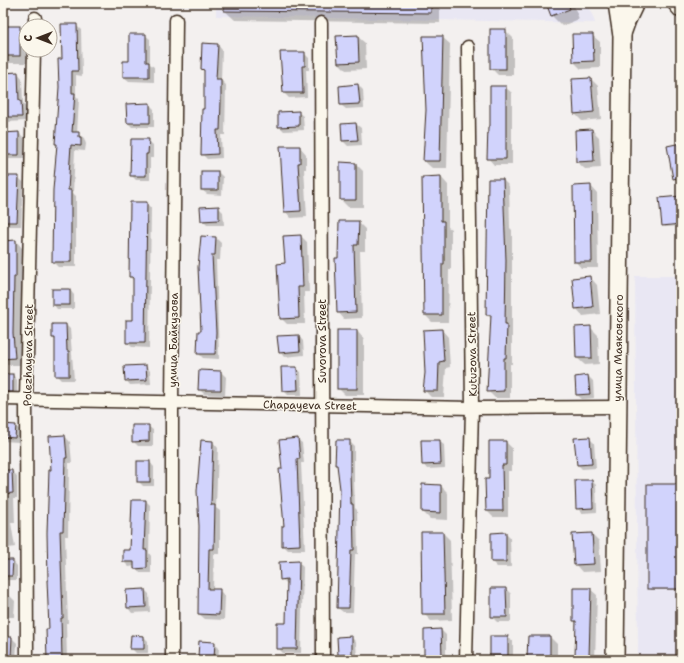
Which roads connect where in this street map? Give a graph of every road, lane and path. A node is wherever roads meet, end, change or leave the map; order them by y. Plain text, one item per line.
1 (617, 3) edge
2 (635, 3) edge
3 (675, 3) edge
4 (681, 10) edge
5 (176, 20) dead end
6 (321, 23) dead end
7 (622, 36) junction
8 (468, 48) dead end
9 (34, 58) edge
10 (3, 399) edge
11 (26, 400) junction
12 (172, 403) junction
13 (322, 404) junction
14 (617, 407) junction
15 (472, 408) junction
16 (27, 660) edge
17 (172, 660) edge
18 (323, 660) edge
19 (466, 660) edge
20 (615, 660) edge

1 - 7 main road, улица Маяковского
2 - 7 main road, улица Маяковского
3 - 4 street
5 - 12 street, улица Байкузова
6 - 13 street, Suvorova Street
7 - 14 main road, улица Маяковского
8 - 15 street, Kutuzova Street
9 - 11 street, Polezhayeva Street
10 - 11 street, Chapayeva Street
11 - 12 street, Chapayeva Street
11 - 16 street, Polezhayeva Street
12 - 13 street, Chapayeva Street
12 - 17 street, улица Байкузова
13 - 15 street, Chapayeva Street
13 - 18 street, Suvorova Street
14 - 15 street, Chapayeva Street
14 - 20 main road, улица Маяковского
15 - 19 street, Kutuzova Street

